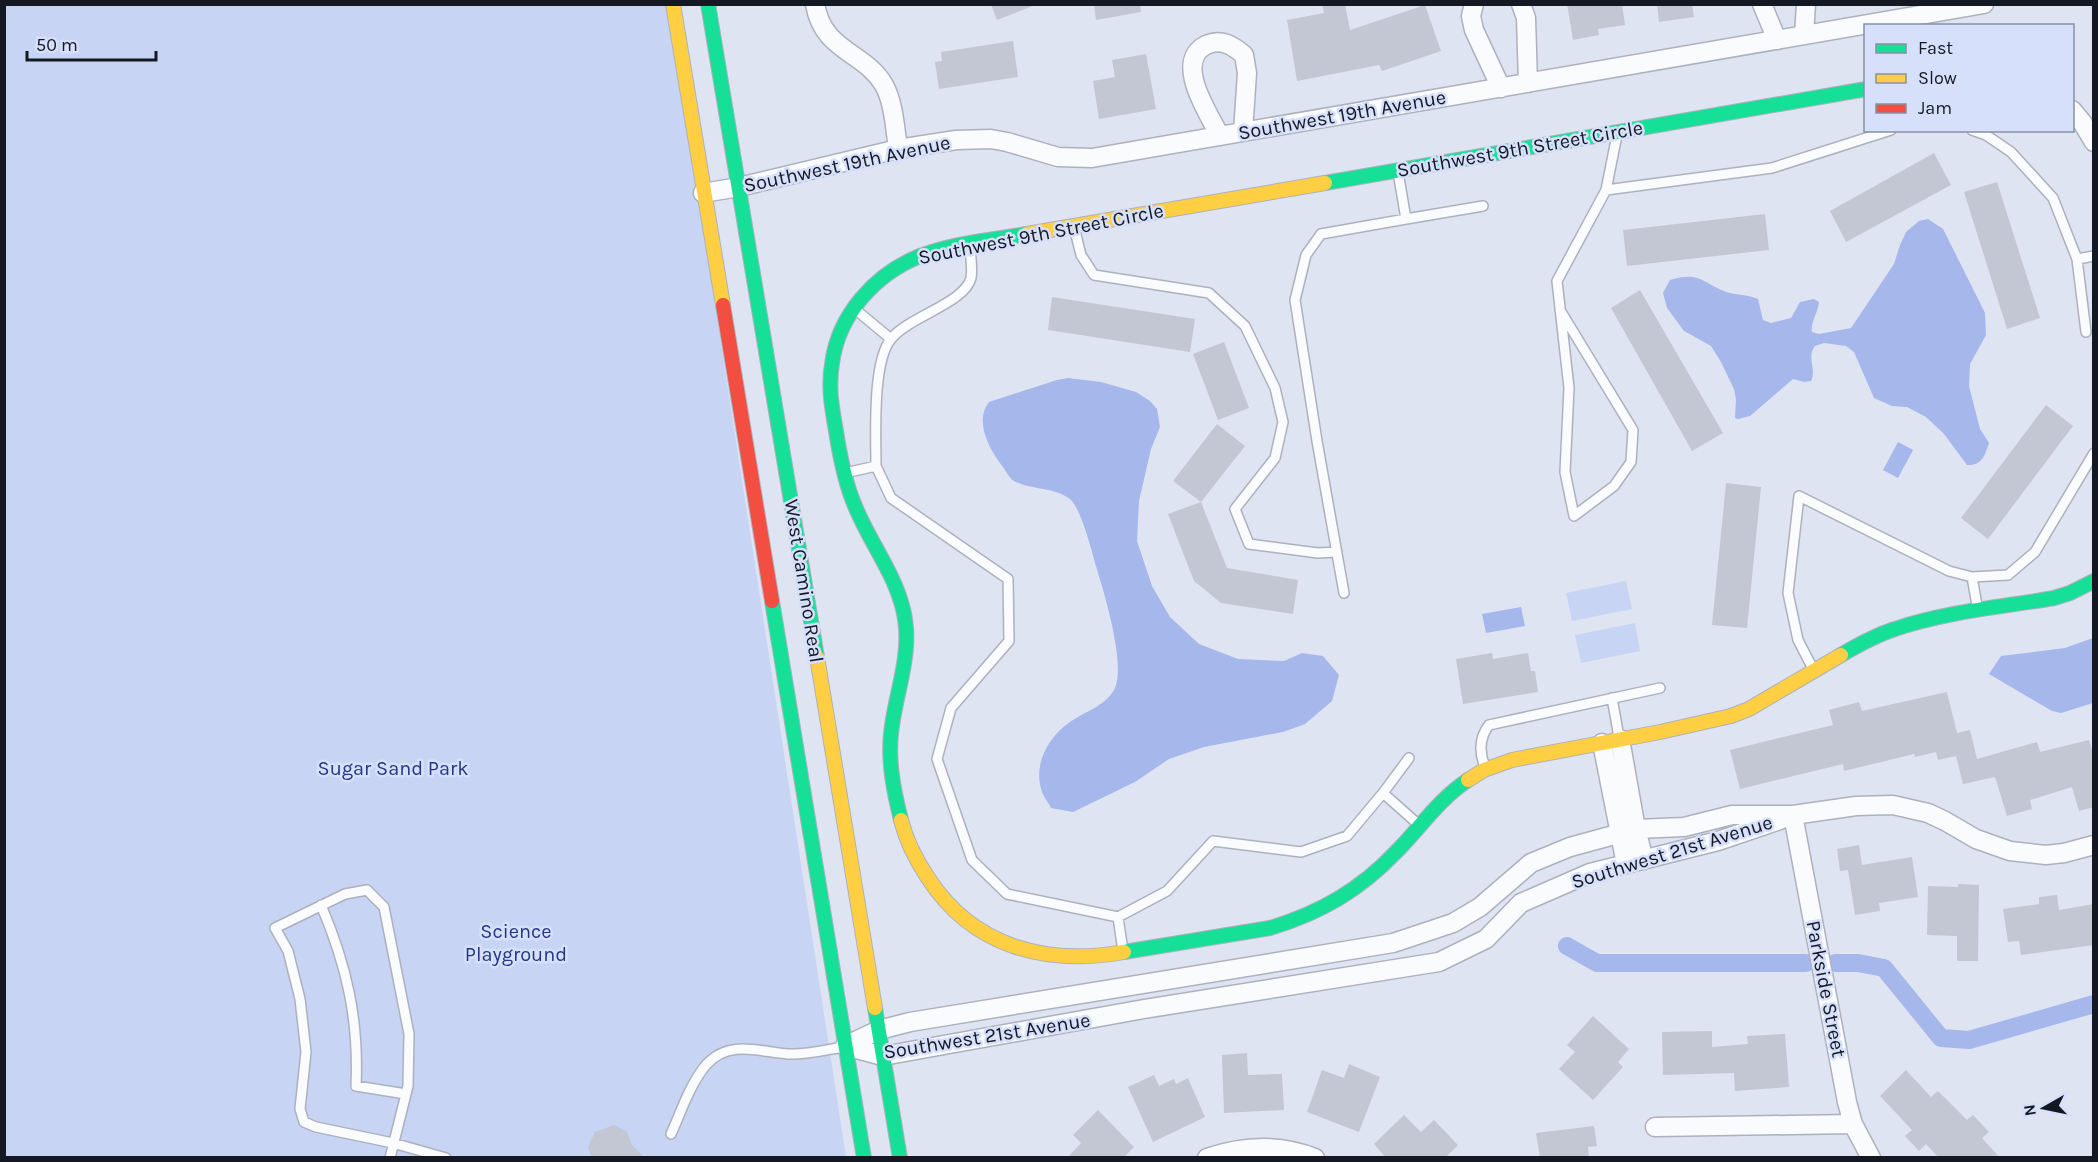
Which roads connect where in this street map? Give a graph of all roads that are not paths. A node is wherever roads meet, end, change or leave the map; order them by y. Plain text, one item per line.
1 (673, 4) edge
2 (708, 4) edge
3 (815, 4) edge
4 (1474, 4) edge
5 (1521, 4) edge
6 (1762, 4) edge
7 (1806, 4) edge
8 (1984, 4) edge
9 (1868, 24) edge
10 (1864, 25) edge
11 (1804, 35) junction
12 (1777, 40) junction
13 (1528, 83) junction
14 (1501, 88) junction
15 (1864, 89) edge
16 (2074, 112) edge
17 (1243, 132) junction
18 (1618, 132) junction
19 (1885, 132) edge
20 (1978, 132) edge
21 (1220, 136) junction
22 (2094, 142) edge
23 (898, 149) junction
24 (1398, 170) junction
25 (739, 187) junction
26 (1606, 190) junction
27 (703, 193) junction
28 (1483, 206) dead end
29 (1406, 219) junction
30 (1074, 226) junction
31 (970, 244) junction
32 (2094, 256) edge
33 (2077, 259) junction
34 (853, 309) junction
35 (1560, 310) junction
36 (2086, 332) dead end
37 (891, 339) junction
38 (2094, 453) edge
39 (876, 466) junction
40 (844, 473) junction
41 (1336, 552) junction
42 (1972, 577) junction
43 (2094, 581) edge
44 (1344, 593) dead end
45 (1978, 611) junction
46 (1815, 671) junction
47 (1660, 688) dead end
48 (1612, 698) junction
49 (1620, 739) junction
50 (1602, 743) junction
51 (1409, 758) dead end
52 (1486, 769) junction
53 (1383, 793) junction
54 (1793, 815) junction
55 (1420, 826) junction
56 (1628, 831) junction
57 (2094, 845) edge
58 (1635, 862) junction
59 (321, 905) junction
60 (1118, 917) junction
61 (1123, 952) junction
62 (879, 1030) junction
63 (845, 1046) junction
64 (884, 1056) junction
65 (406, 1094) junction
66 (1853, 1124) junction
67 (1654, 1127) dead end
68 (671, 1134) dead end
69 (393, 1143) junction
70 (390, 1158) edge
71 (446, 1158) edge
72 (864, 1158) edge
73 (900, 1158) edge
74 (1207, 1158) edge
75 (1315, 1158) edge
76 (1871, 1158) edge

1 - 27 street, West Camino Real
2 - 25 street, West Camino Real
3 - 23 street
4 - 14 street
5 - 13 street
6 - 12 street
7 - 11 street
8 - 9 street, Southwest 19th Avenue
10 - 11 street, Southwest 19th Avenue
11 - 12 street, Southwest 19th Avenue
12 - 13 street, Southwest 19th Avenue
13 - 14 street, Southwest 19th Avenue
14 - 17 street, Southwest 19th Avenue
15 - 18 street, Southwest 9th Street Circle
16 - 22 street
17 - 21 street, Southwest 19th Avenue
17 - 21 street
18 - 24 street, Southwest 9th Street Circle
18 - 26 lane
19 - 26 lane
20 - 33 lane
21 - 23 street, Southwest 19th Avenue
23 - 25 street, Southwest 19th Avenue
24 - 29 lane
24 - 30 street, Southwest 9th Street Circle
25 - 27 street, Southwest 19th Avenue
25 - 62 street, West Camino Real
26 - 35 lane
27 - 63 street, West Camino Real
28 - 29 lane
29 - 41 lane
30 - 31 street, Southwest 9th Street Circle
30 - 41 lane
31 - 34 street, Southwest 9th Street Circle
31 - 37 lane
32 - 33 lane
33 - 36 lane
34 - 37 lane
34 - 40 street, Southwest 9th Street Circle
35 - 35 lane
37 - 39 lane
38 - 42 lane
39 - 40 lane
39 - 60 lane
40 - 61 street, Southwest 9th Street Circle
41 - 44 lane
42 - 45 lane
42 - 46 lane
43 - 45 street, Southwest 9th Street Circle
45 - 46 street, Southwest 9th Street Circle
46 - 49 street, Southwest 9th Street Circle
47 - 48 lane
48 - 49 lane
48 - 52 lane
49 - 50 street, Southwest 9th Street Circle
49 - 56 street
50 - 52 street, Southwest 9th Street Circle
50 - 56 street
51 - 53 lane
52 - 55 street, Southwest 9th Street Circle
53 - 55 lane
53 - 60 lane
54 - 56 street, Southwest 21st Avenue
54 - 57 street, Southwest 21st Avenue
54 - 58 street, Southwest 21st Avenue
54 - 66 street, Parkside Street
55 - 61 street, Southwest 9th Street Circle
56 - 58 street
56 - 62 street, Southwest 21st Avenue
58 - 64 street, Southwest 21st Avenue
59 - 65 lane
59 - 65 lane
59 - 69 lane
60 - 61 lane
62 - 63 street, Southwest 21st Avenue
62 - 64 street, West Camino Real
63 - 64 street, Southwest 21st Avenue
63 - 68 lane
63 - 72 street, West Camino Real
64 - 73 street, West Camino Real
65 - 69 lane
66 - 67 street
66 - 76 street, Parkside Street
69 - 70 lane
69 - 71 lane
74 - 75 street

